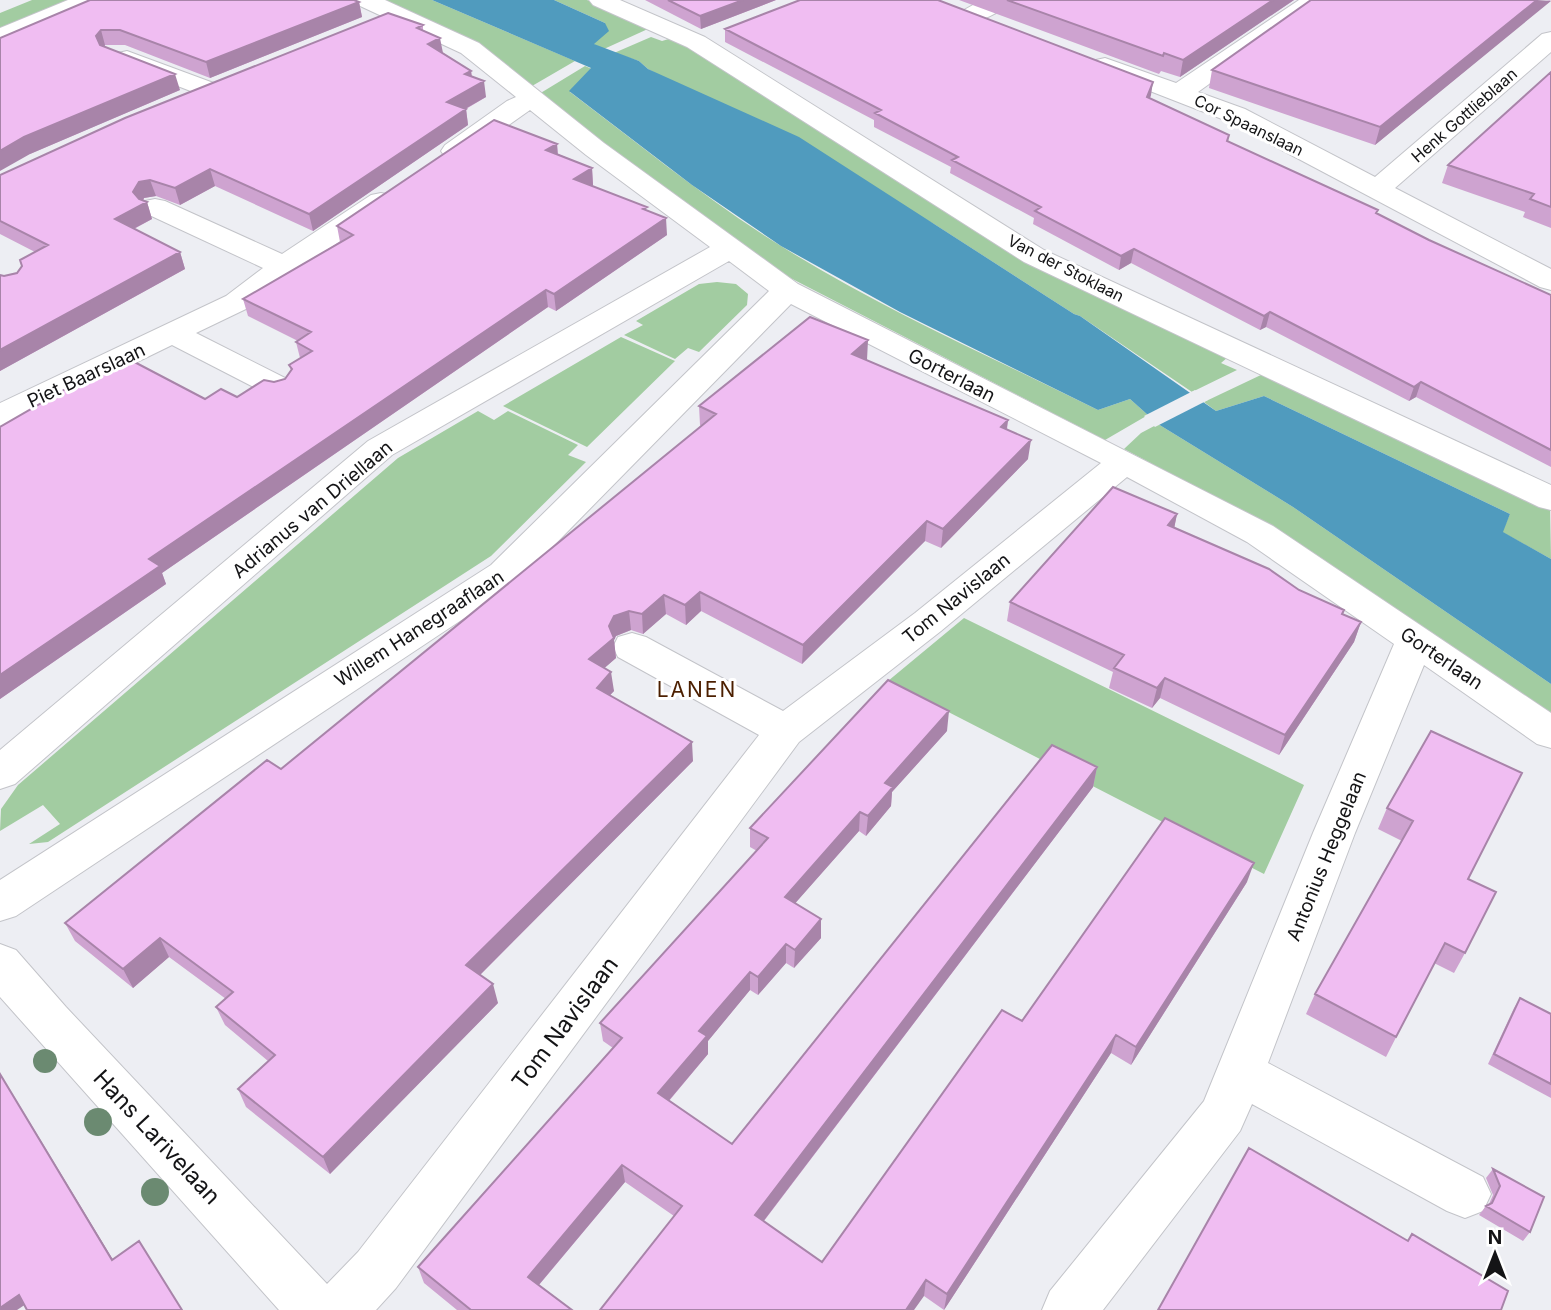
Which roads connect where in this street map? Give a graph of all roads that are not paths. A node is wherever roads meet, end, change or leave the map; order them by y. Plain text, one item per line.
1 (88, 0) edge
2 (601, 0) edge
3 (1314, 0) edge
4 (364, 15) edge
5 (727, 29) edge
6 (0, 37) edge
7 (1551, 39) edge
8 (696, 42) junction
9 (115, 53) edge
10 (1082, 57) edge
11 (1179, 93) junction
12 (533, 100) junction
13 (178, 103) edge
14 (1376, 190) junction
15 (155, 207) dead end
16 (728, 249) junction
17 (284, 266) junction
18 (1551, 281) edge
19 (787, 290) junction
20 (173, 334) junction
21 (278, 387) edge
22 (0, 416) edge
23 (1124, 462) junction
24 (1551, 499) edge
25 (1415, 640) junction
26 (632, 647) dead end
27 (785, 731) junction
28 (1551, 733) edge
29 (0, 773) edge
30 (0, 904) edge
31 (0, 964) edge
32 (1241, 1073) junction
33 (1465, 1194) dead end
34 (315, 1310) edge
35 (339, 1310) edge
36 (1069, 1310) edge

1 - 6 street
2 - 8 street, Van der Stoklaan
3 - 11 street
4 - 12 street, Gorterlaan
5 - 8 street
7 - 14 street, Henk Gottlieblaan
8 - 24 street, Van der Stoklaan
9 - 13 street
10 - 11 street, Cor Spaanslaan
11 - 14 street, Cor Spaanslaan
12 - 16 street, Gorterlaan
12 - 17 street, Piet Baarslaan
14 - 18 street, Cor Spaanslaan
15 - 17 street
16 - 19 street, Gorterlaan
16 - 29 street, Adrianus van Driellaan
17 - 20 street, Piet Baarslaan
19 - 23 street, Gorterlaan
19 - 30 street, Willem Hanegraaflaan
20 - 21 street
20 - 22 street, Piet Baarslaan
23 - 25 street, Gorterlaan
23 - 27 street, Tom Navislaan
25 - 28 street, Gorterlaan
25 - 32 street, Antonius Heggelaan
26 - 27 street
27 - 35 street, Tom Navislaan
31 - 34 street, Hans Larivelaan
32 - 33 street
32 - 36 street, Antonius Heggelaan

